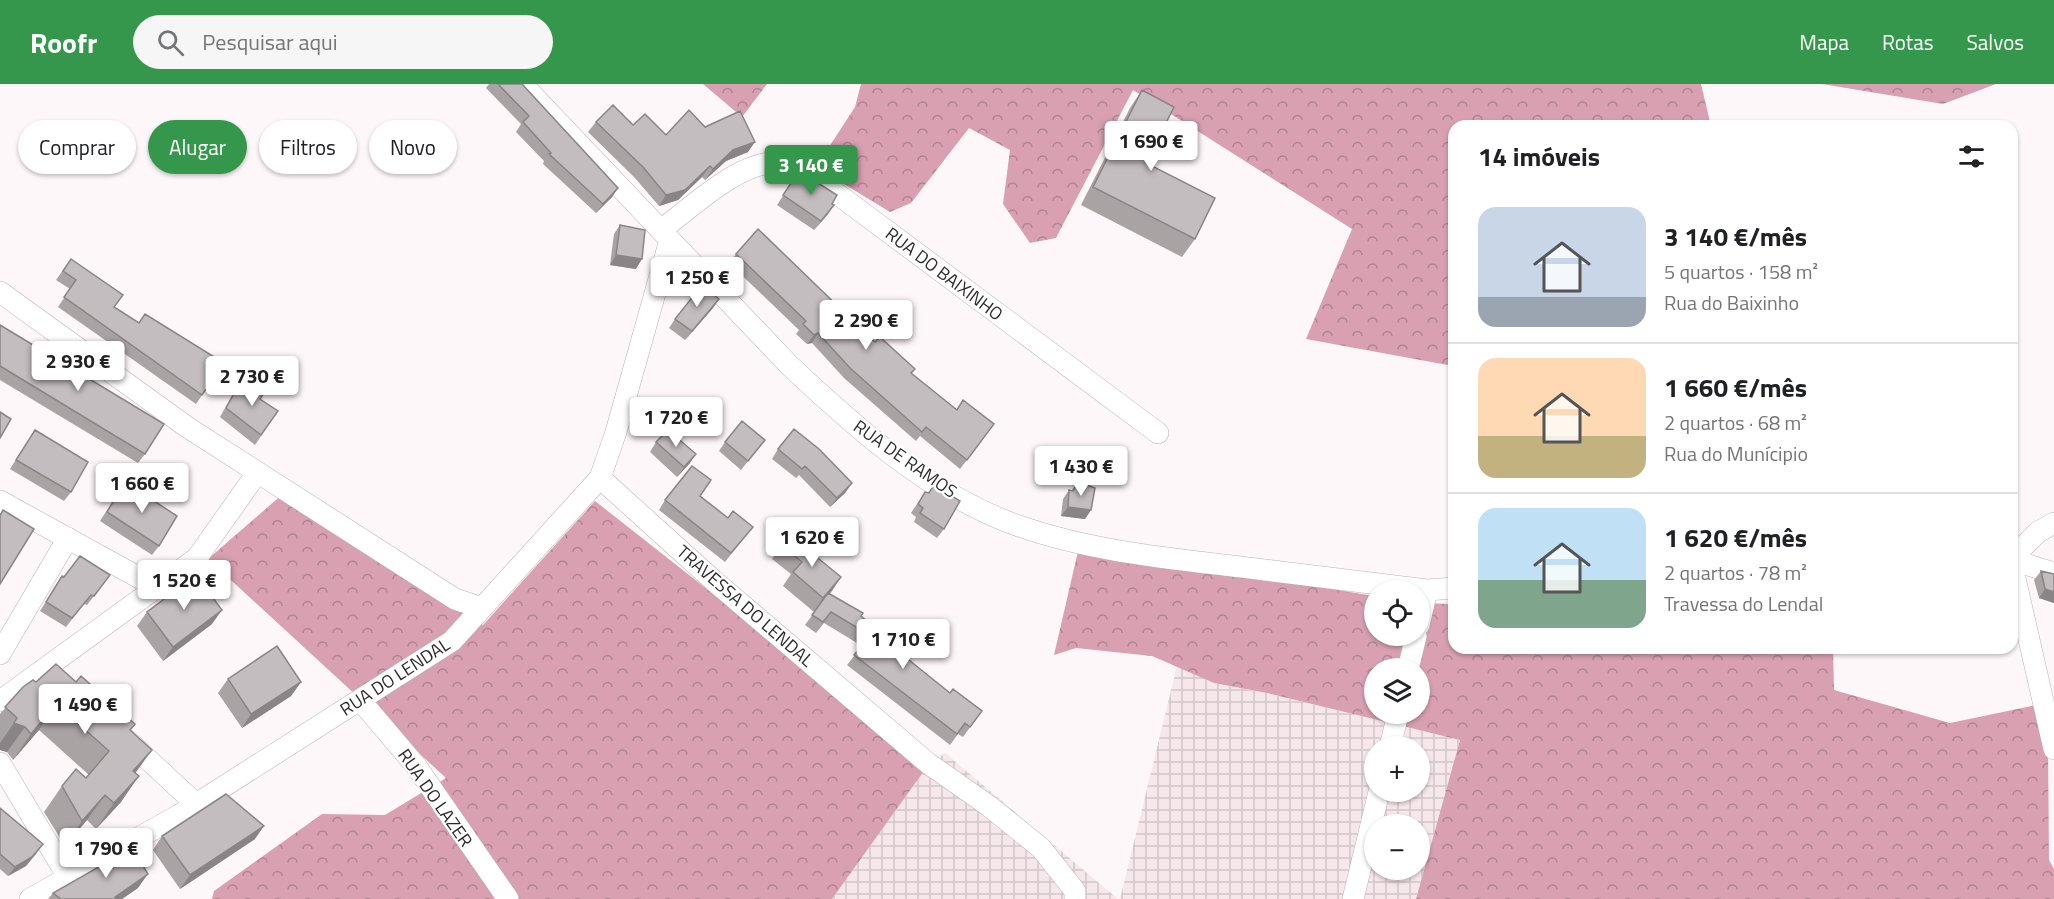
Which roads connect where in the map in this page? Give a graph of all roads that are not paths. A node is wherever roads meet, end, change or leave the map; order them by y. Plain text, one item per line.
1 (522, 84) edge
2 (666, 235) junction
3 (0, 292) edge
4 (1158, 433) dead end
5 (257, 473) junction
6 (600, 478) junction
7 (0, 501) edge
8 (2054, 523) edge
9 (68, 538) junction
10 (2018, 553) edge
11 (2018, 561) edge
12 (2054, 573) edge
13 (1364, 582) edge
14 (156, 587) junction
15 (1448, 588) edge
16 (1430, 590) edge
17 (2018, 591) edge
18 (482, 608) junction
19 (0, 654) edge
20 (47, 666) junction
21 (66, 683) edge
22 (360, 700) junction
23 (0, 701) edge
24 (109, 723) edge
25 (2054, 749) edge
26 (0, 764) edge
27 (1377, 802) edge
28 (196, 804) junction
29 (68, 877) junction
30 (30, 899) edge
31 (508, 899) edge
32 (1075, 899) edge
33 (1353, 899) edge

1 - 2 street, RUA DE RAMOS
2 - 4 street, RUA DO BAIXINHO
2 - 6 street, RUA DO LENDAL
2 - 13 street, RUA DE RAMOS
3 - 5 street
5 - 14 street
5 - 18 street
6 - 18 street, RUA DO LENDAL
6 - 32 street, TRAVESSA DO LENDAL
7 - 9 street
8 - 10 street
9 - 14 street
9 - 19 street
11 - 12 street
14 - 20 street
15 - 16 street, RUA DE RAMOS
17 - 25 street
18 - 22 street, RUA DO LENDAL
20 - 21 street
20 - 23 street
22 - 28 street, RUA DO LENDAL
22 - 31 street, RUA DO LAZER
24 - 28 street
26 - 29 street
27 - 33 street
28 - 29 street, RUA DO LENDAL
29 - 30 street, RUA DO LENDAL

